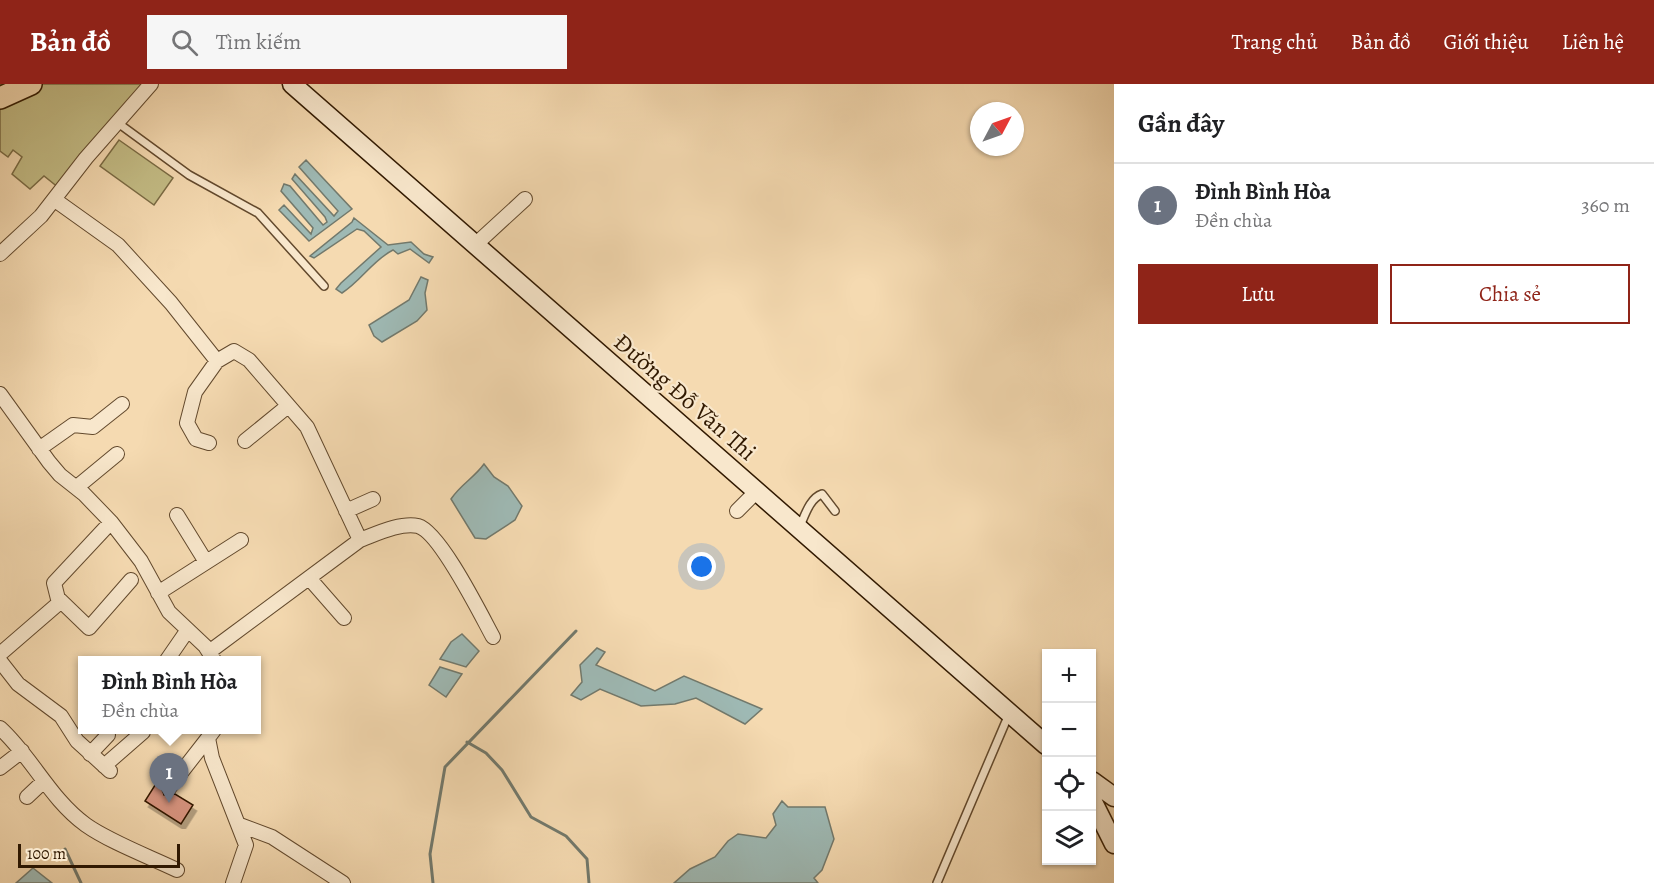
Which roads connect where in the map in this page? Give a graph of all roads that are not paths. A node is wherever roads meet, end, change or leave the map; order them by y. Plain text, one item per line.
1 (31, 84) edge
2 (151, 84) edge
3 (292, 84) edge
4 (0, 98) edge
5 (118, 123) junction
6 (525, 199) dead end
7 (56, 200) junction
8 (475, 245) junction
9 (0, 254) edge
10 (324, 286) dead end
11 (217, 361) junction
12 (0, 394) edge
13 (122, 404) dead end
14 (288, 406) junction
15 (245, 441) dead end
16 (209, 443) dead end
17 (39, 449) junction
18 (117, 454) dead end
19 (77, 487) junction
20 (756, 492) junction
21 (373, 499) dead end
22 (346, 511) junction
23 (737, 511) dead end
24 (835, 511) dead end
25 (177, 515) dead end
26 (111, 522) junction
27 (799, 529) junction
28 (242, 540) dead end
29 (360, 540) junction
30 (206, 562) junction
31 (309, 578) junction
32 (131, 580) dead end
33 (158, 593) junction
34 (60, 600) junction
35 (344, 618) dead end
36 (187, 631) junction
37 (493, 637) dead end
38 (0, 654) edge
39 (170, 656) edge
40 (211, 656) edge
41 (0, 661) edge
42 (1009, 714) junction
43 (0, 728) edge
44 (141, 734) edge
45 (211, 734) edge
46 (108, 735) dead end
47 (1042, 741) edge
48 (22, 751) junction
49 (90, 754) junction
50 (0, 768) edge
51 (44, 781) junction
52 (1096, 784) edge
53 (169, 788) dead end
54 (27, 797) dead end
55 (1114, 797) edge
56 (1096, 808) edge
57 (240, 825) junction
58 (1114, 844) edge
59 (177, 870) dead end
60 (233, 883) edge
61 (343, 883) edge
62 (937, 883) edge

1 - 4 main road
2 - 5 street
3 - 8 street, Đường Đỗ Văn Thi
5 - 7 street
5 - 10 lane
6 - 8 street
7 - 9 street
7 - 11 street
8 - 20 street, Đường Đỗ Văn Thi
11 - 14 street
11 - 16 street
12 - 17 street
13 - 17 street
14 - 15 street
14 - 22 street
17 - 19 street
18 - 19 street
19 - 26 street
20 - 23 street
20 - 27 street, Đường Đỗ Văn Thi
21 - 22 street
22 - 29 street
24 - 27 lane
25 - 30 street
26 - 33 street
26 - 34 street
27 - 42 street, Đường Đỗ Văn Thi
28 - 30 street
29 - 31 street
29 - 37 street
30 - 33 street
31 - 35 street
31 - 40 street
32 - 34 street
33 - 36 street
34 - 38 street
36 - 39 street
36 - 40 street
41 - 49 street
42 - 47 street, Đường Đỗ Văn Thi
42 - 62 lane
43 - 48 street
44 - 49 street
45 - 53 street
45 - 57 street
46 - 49 street
48 - 50 street
48 - 51 street
51 - 54 street
51 - 59 street
52 - 55 street
56 - 58 street
57 - 60 street
57 - 61 street

